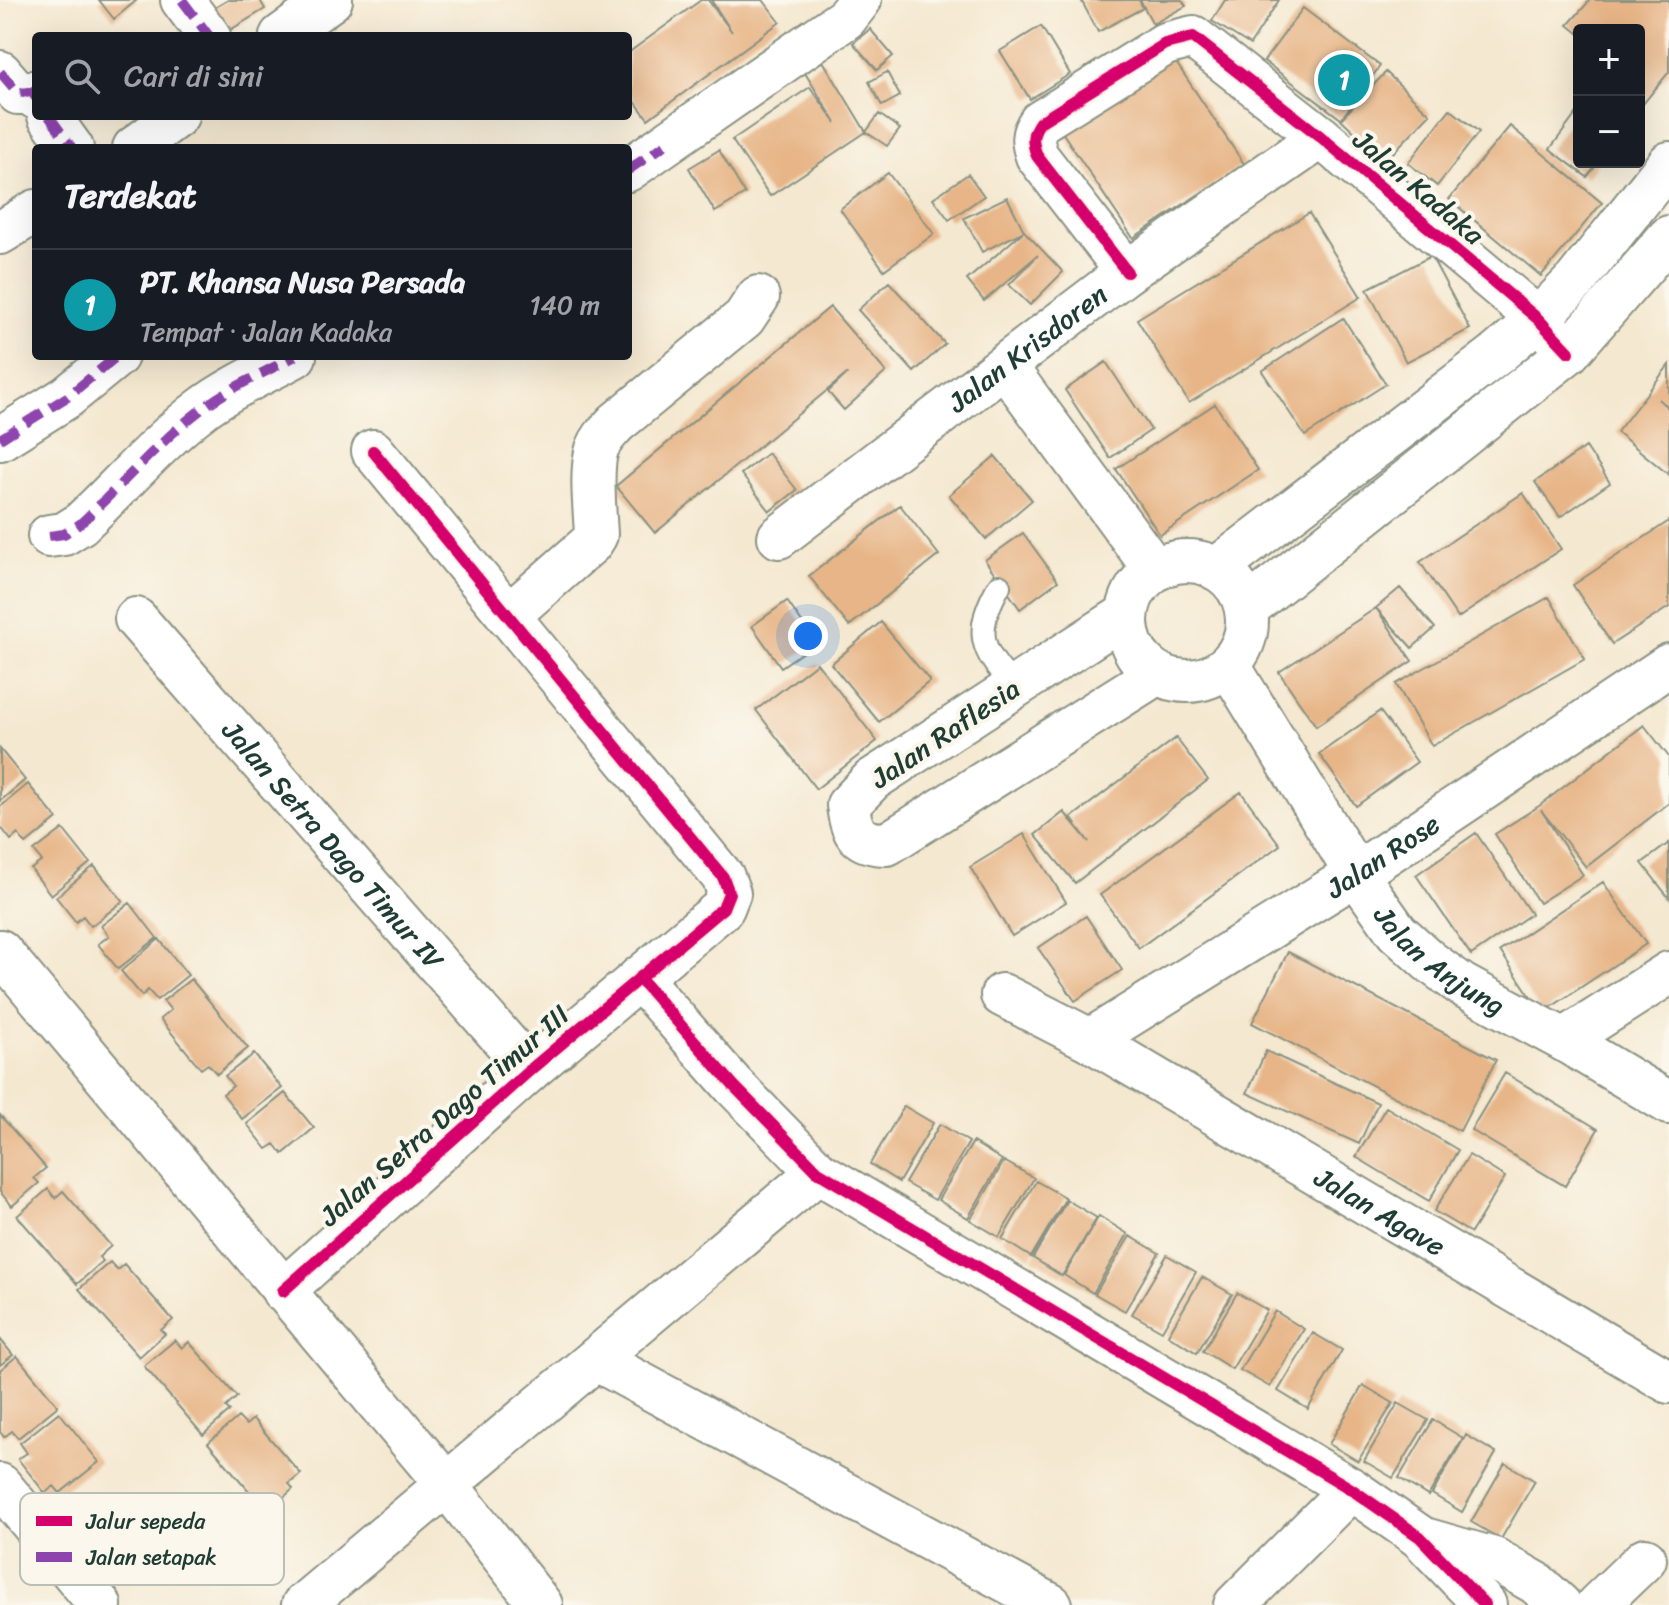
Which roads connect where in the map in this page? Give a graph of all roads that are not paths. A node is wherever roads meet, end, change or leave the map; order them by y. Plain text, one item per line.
1 (182, 0) edge
2 (331, 0) edge
3 (860, 0) edge
4 (206, 32) edge
5 (287, 32) edge
6 (0, 72) edge
7 (32, 92) edge
8 (52, 120) edge
9 (172, 120) edge
10 (1321, 137) junction
11 (69, 144) edge
12 (139, 144) edge
13 (1669, 163) edge
14 (632, 167) edge
15 (32, 213) edge
16 (0, 233) edge
17 (1669, 237) edge
18 (1127, 272) junction
19 (758, 297) dead end
20 (1538, 319) junction
21 (1569, 352) junction
22 (112, 360) edge
23 (287, 360) edge
24 (1005, 366) junction
25 (0, 439) edge
26 (373, 451) dead end
27 (49, 536) dead end
28 (779, 537) dead end
29 (1216, 569) junction
30 (1155, 570) junction
31 (999, 586) dead end
32 (1246, 609) junction
33 (1127, 614) junction
34 (508, 616) junction
35 (136, 619) dead end
36 (1669, 665) edge
37 (1229, 666) junction
38 (1156, 674) junction
39 (1015, 686) junction
40 (1356, 874) junction
41 (0, 951) edge
42 (1669, 973) edge
43 (639, 978) junction
44 (1002, 995) dead end
45 (1090, 1040) junction
46 (1564, 1040) junction
47 (530, 1070) junction
48 (1669, 1103) edge
49 (818, 1172) junction
50 (283, 1291) junction
51 (597, 1360) junction
52 (1669, 1382) edge
53 (446, 1484) junction
54 (1351, 1489) junction
55 (1420, 1537) junction
56 (1645, 1559) dead end
57 (80, 1585) edge
58 (100, 1605) edge
59 (303, 1605) edge
60 (541, 1605) edge
61 (1051, 1605) edge
62 (1235, 1605) edge
63 (1485, 1605) edge
64 (1560, 1605) edge
65 (1597, 1605) edge

1 - 4 street
2 - 5 street
3 - 14 street
6 - 7 street
8 - 11 street
9 - 12 street
10 - 18 street, Jalan Krisdoren
10 - 18 street, Jalan Kadaka
10 - 20 street, Jalan Kadaka
13 - 20 street
15 - 16 street
17 - 21 street
18 - 24 street, Jalan Krisdoren
19 - 34 street
20 - 21 street, Jalan Kadaka
20 - 29 street
21 - 32 street
22 - 25 street
23 - 27 street
24 - 28 street, Jalan Krisdoren
24 - 30 street
26 - 34 street
29 - 30 street
29 - 32 street
30 - 33 street
31 - 39 lane
32 - 37 street
33 - 38 street
33 - 39 street, Jalan Raflesia
34 - 43 street, Jalan Setra Dago Timur III
35 - 47 street, Jalan Setra Dago Timur IV
36 - 40 street, Jalan Rose
37 - 38 street
37 - 40 street, Jalan Anjung
38 - 39 street, Jalan Raflesia
40 - 45 street, Jalan Rose
40 - 46 street, Jalan Anjung
41 - 50 street
42 - 46 street
43 - 47 street, Jalan Setra Dago Timur III
43 - 49 street
44 - 45 street, Jalan Agave
45 - 52 street, Jalan Agave
46 - 48 street, Jalan Anjung
47 - 50 street, Jalan Setra Dago Timur III
49 - 51 street
49 - 54 street
50 - 53 street
51 - 53 street
51 - 61 street
53 - 59 street
53 - 60 street
54 - 55 street
54 - 62 street
55 - 63 street
55 - 64 street
56 - 65 street
57 - 58 street

